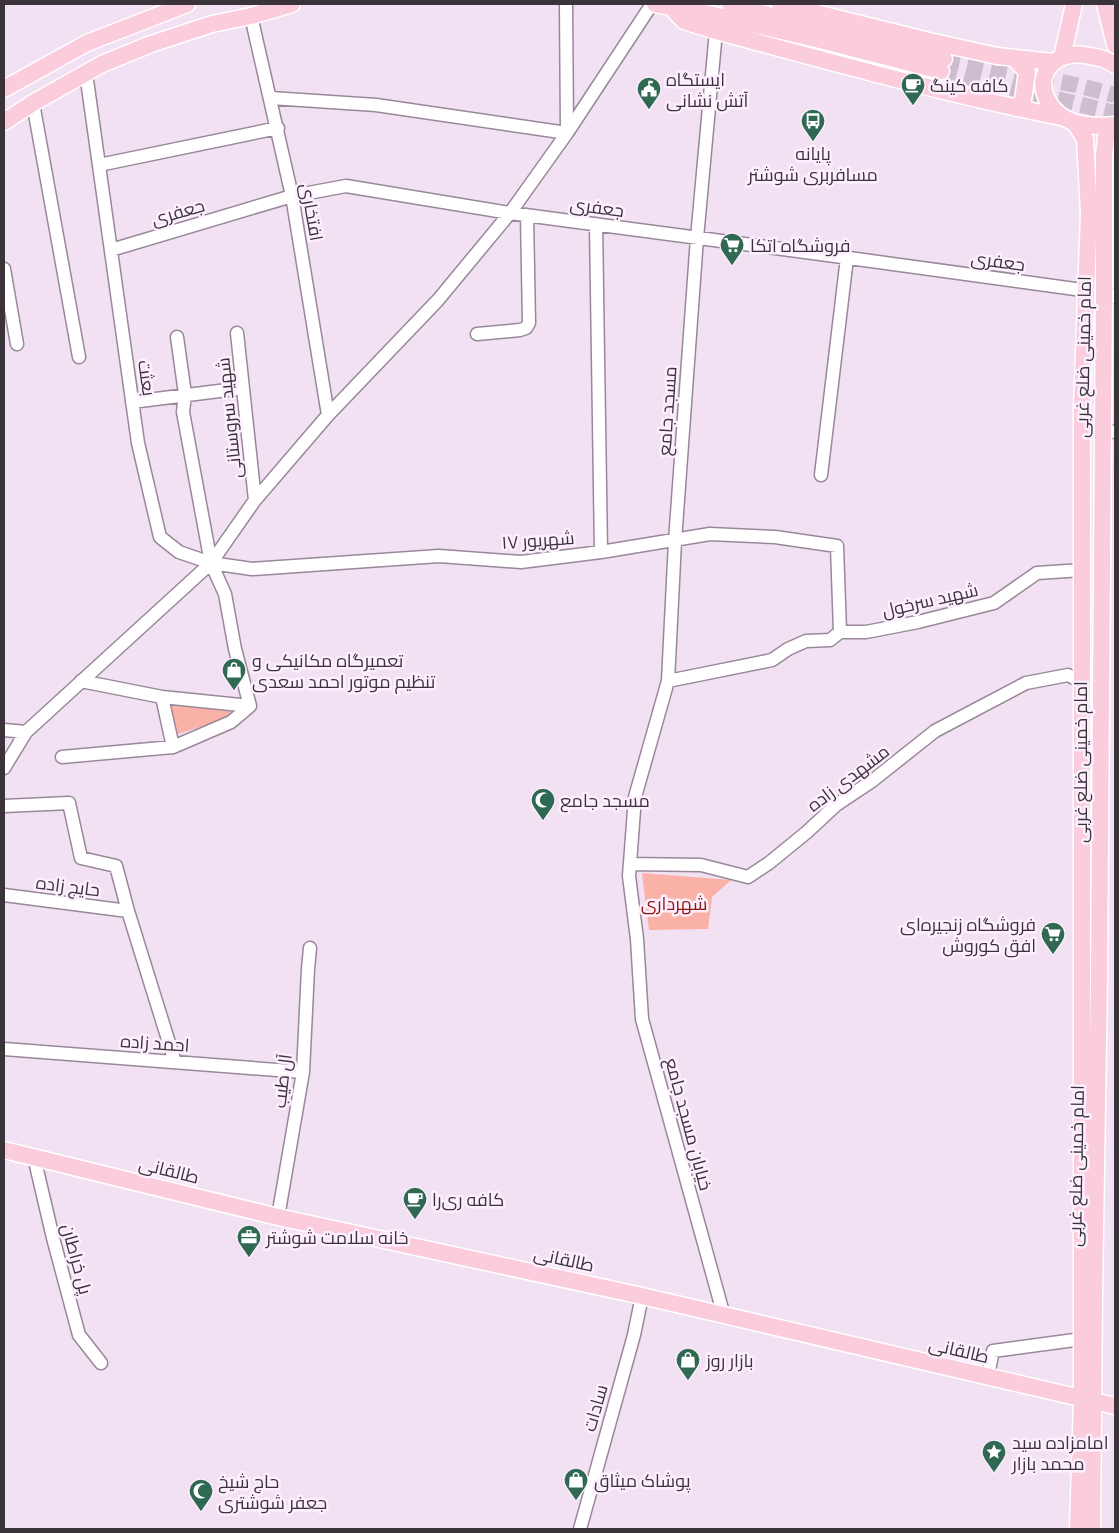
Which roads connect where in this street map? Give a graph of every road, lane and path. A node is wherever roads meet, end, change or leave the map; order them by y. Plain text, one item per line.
1 (187, 4) edge
2 (292, 4) edge
3 (566, 4) edge
4 (654, 4) edge
5 (730, 4) edge
6 (780, 4) edge
7 (1074, 4) edge
8 (1105, 4) edge
9 (672, 8) junction
10 (252, 16) junction
11 (716, 31) junction
12 (1115, 45) edge
13 (1014, 58) junction
14 (1057, 60) junction
15 (1115, 65) edge
16 (86, 73) junction
17 (4, 89) edge
18 (271, 98) junction
19 (33, 103) junction
20 (1017, 108) junction
21 (1068, 120) junction
22 (4, 122) edge
23 (1115, 125) edge
24 (278, 128) junction
25 (566, 133) junction
26 (1087, 154) junction
27 (1104, 156) junction
28 (99, 165) junction
29 (292, 196) junction
30 (510, 213) junction
31 (527, 215) junction
32 (596, 224) junction
33 (697, 238) junction
34 (111, 250) junction
35 (847, 258) junction
36 (4, 270) edge
37 (1085, 291) junction
38 (1110, 295) edge
39 (237, 333) dead end
40 (477, 334) dead end
41 (177, 337) dead end
42 (17, 344) dead end
43 (79, 357) dead end
44 (244, 388) junction
45 (185, 394) junction
46 (132, 402) junction
47 (328, 415) junction
48 (1109, 432) edge
49 (821, 475) dead end
50 (255, 500) junction
51 (675, 541) junction
52 (601, 552) junction
53 (211, 563) junction
54 (1082, 570) junction
55 (840, 632) junction
56 (81, 681) junction
57 (668, 681) junction
58 (1082, 682) junction
59 (1100, 682) junction
60 (162, 696) junction
61 (250, 706) junction
62 (4, 730) edge
63 (26, 732) junction
64 (173, 747) junction
65 (62, 757) dead end
66 (4, 768) edge
67 (4, 806) edge
68 (630, 864) junction
69 (4, 895) edge
70 (128, 911) junction
71 (636, 939) joint
72 (310, 948) dead end
73 (4, 1049) edge
74 (176, 1062) junction
75 (303, 1072) junction
76 (4, 1150) edge
77 (34, 1157) junction
78 (278, 1217) junction
79 (642, 1296) junction
80 (724, 1316) junction
81 (1082, 1339) junction
82 (101, 1363) dead end
83 (989, 1370) dead end
84 (1088, 1400) junction
85 (1115, 1406) edge
86 (580, 1529) edge
87 (1078, 1529) edge
88 (1092, 1529) edge

1 - 17 main road
2 - 10 main road
3 - 25 street
4 - 9 main road
4 - 25 street
5 - 9 main road
6 - 13 main road
7 - 14 main road
8 - 12 main road
9 - 11 main road
10 - 16 main road
10 - 18 street, افتخاری
11 - 20 main road
11 - 33 street, مسجد جامع
13 - 14 main road
13 - 20 main road
14 - 15 main road
14 - 21 main road, امام خمینی ضلع غربی
16 - 19 main road
16 - 28 street, بعثت
18 - 24 street, افتخاری
18 - 25 street
19 - 22 main road
19 - 43 street
20 - 21 main road
21 - 23 main road
21 - 26 main road, امام خمینی ضلع غربی
23 - 27 main road, امام خمینی ضلع غربی
24 - 28 street
24 - 29 street, افتخاری
25 - 30 street
26 - 27 street
26 - 37 main road, امام خمینی ضلع غربی
27 - 38 main road, امام خمینی ضلع غربی
28 - 34 street, بعثت
29 - 30 street, جعفری
29 - 34 street, جعفری
29 - 47 street, افتخاری
30 - 31 street, جعفری
30 - 47 street
31 - 32 street, جعفری
31 - 40 street
32 - 33 street, جعفری
32 - 52 street
33 - 35 street, جعفری
33 - 51 street, مسجد جامع
34 - 46 street, بعثت
35 - 37 street, جعفری
35 - 49 street
36 - 42 street
37 - 38 street, جعفری
37 - 54 main road, امام خمینی ضلع غربی
38 - 48 main road, امام خمینی ضلع غربی
39 - 44 street, شهید سروستانی
41 - 45 street
44 - 45 street
44 - 50 street, شهید سروستانی
45 - 46 street
45 - 53 street
46 - 53 street, بعثت
47 - 50 street
48 - 59 main road, امام خمینی ضلع غربی
50 - 53 street
51 - 52 street, ۱۷ شهریور
51 - 55 street, ۱۷ شهریور
51 - 57 street, مسجد جامع
52 - 53 street, ۱۷ شهریور
53 - 56 street
53 - 61 street
54 - 55 street, شهید سرخول
54 - 58 main road, امام خمینی ضلع غربی
55 - 57 street
56 - 60 street
56 - 63 street
57 - 68 street, مسجد جامع
58 - 59 street
58 - 68 street, مشهدی زاده
58 - 81 main road, امام خمینی ضلع غربی
59 - 84 main road, امام خمینی ضلع غربی
60 - 61 street
60 - 64 street
61 - 64 street
62 - 63 street
63 - 66 street
64 - 65 street
67 - 70 street
68 - 71 street, مسجد جامع
69 - 70 street, حایج زاده
70 - 74 street
71 - 80 street, خیابان مسجد جامع
72 - 75 street, آل طیب
73 - 74 street, احمد زاده
74 - 75 street, احمد زاده
75 - 78 street, آل طیب
76 - 77 main road, طالقانی
77 - 78 main road, طالقانی
77 - 82 street, پل خراطان
78 - 79 main road, طالقانی
79 - 80 main road, طالقانی
79 - 86 street, سادات
80 - 84 main road, طالقانی
81 - 83 street
81 - 84 main road, امام خمینی ضلع غربی
84 - 85 main road, طالقانی
84 - 87 main road
84 - 88 main road

